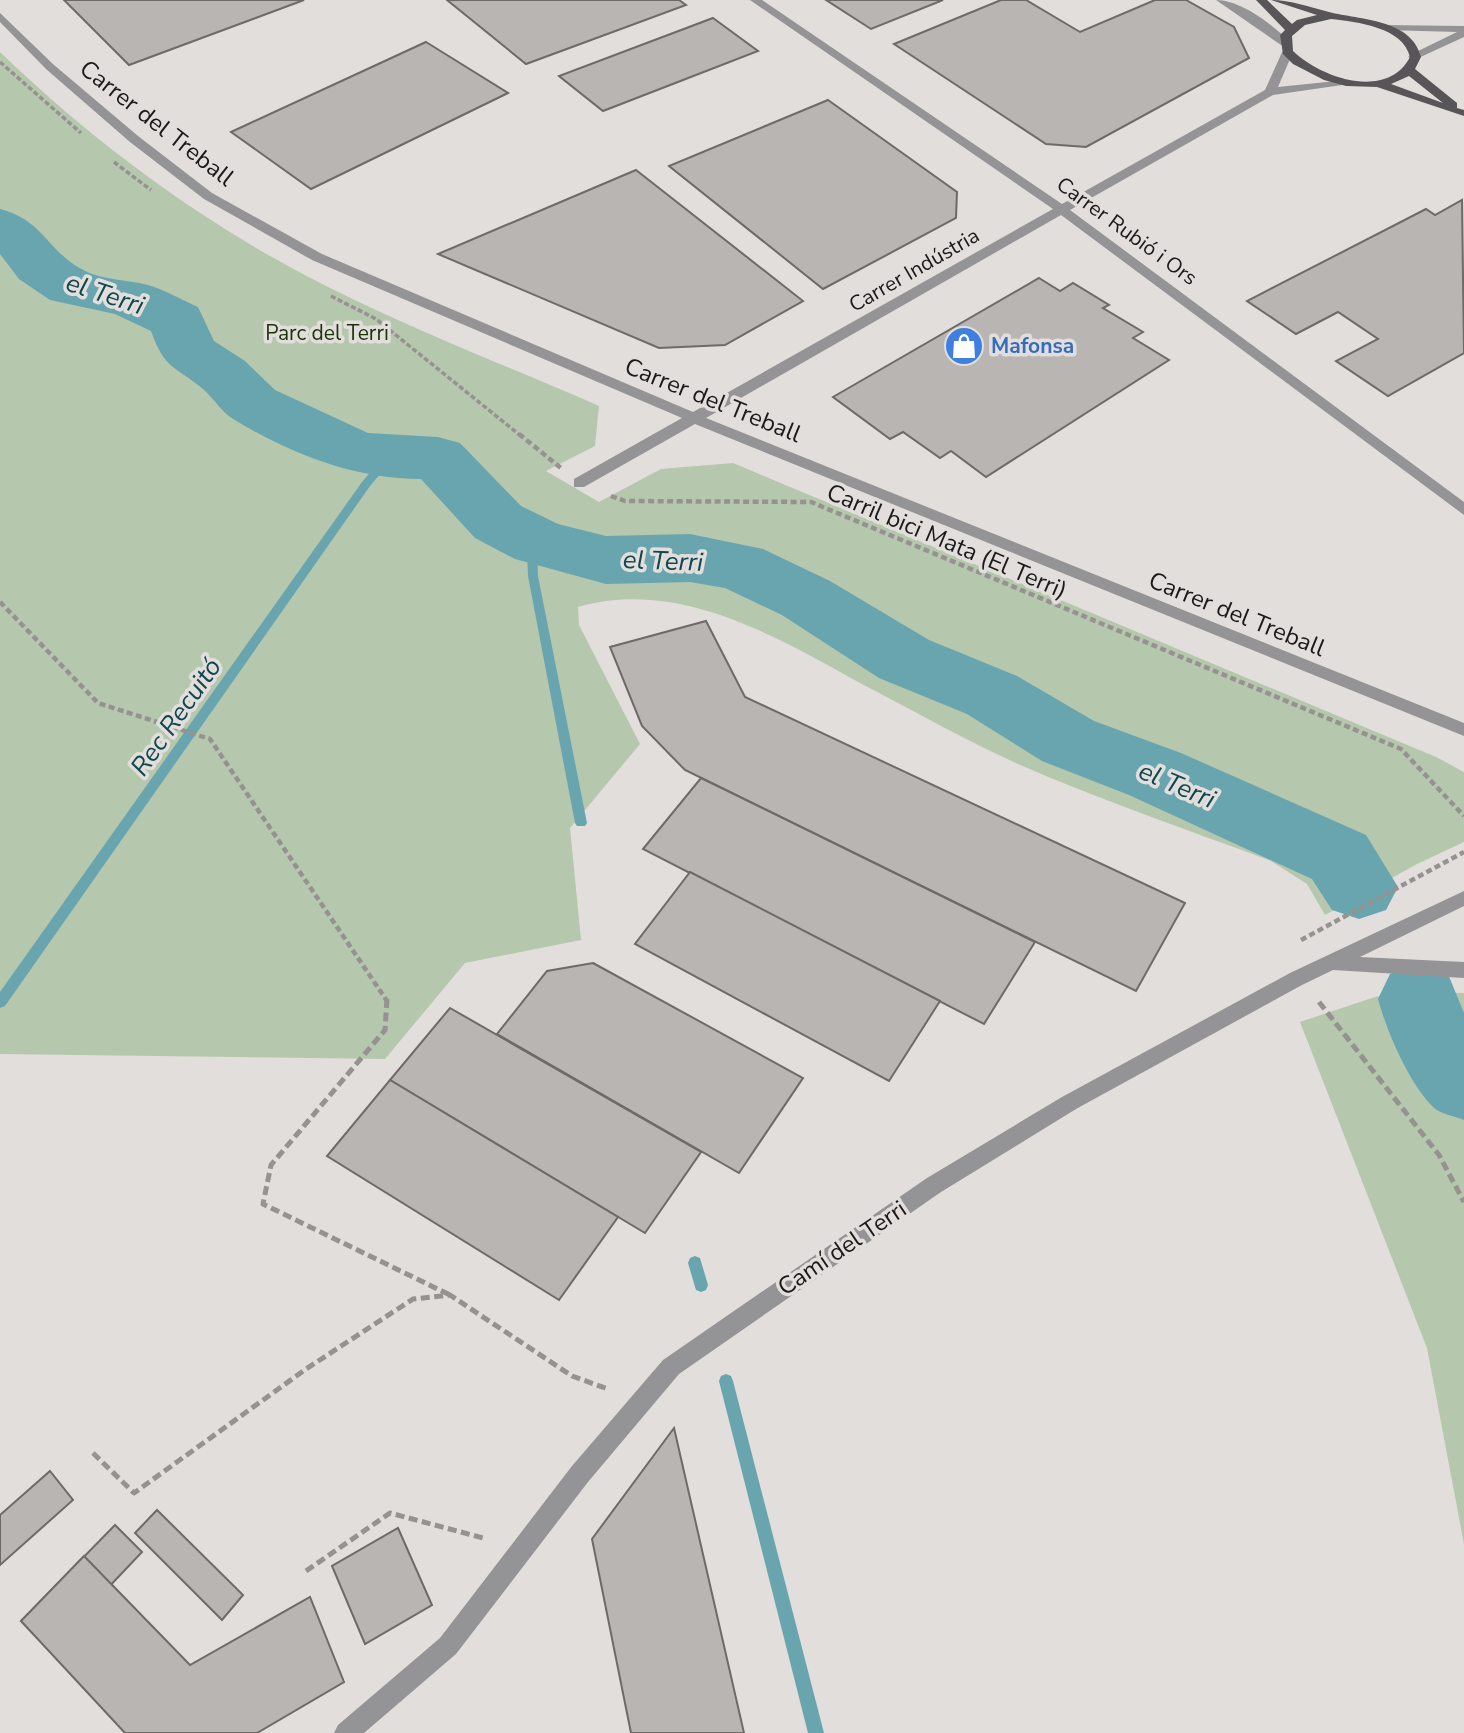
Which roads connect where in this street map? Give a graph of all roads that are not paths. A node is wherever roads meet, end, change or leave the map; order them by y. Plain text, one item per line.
1 (755, 0) edge
2 (1221, 0) edge
3 (1261, 0) edge
4 (1276, 0) edge
5 (0, 16) edge
6 (1331, 16) junction
7 (1385, 27) junction
8 (1291, 29) junction
9 (1464, 31) edge
10 (1286, 47) junction
11 (1414, 57) junction
12 (1409, 70) junction
13 (1342, 82) junction
14 (1376, 83) junction
15 (1270, 92) junction
16 (1463, 113) edge
17 (1062, 210) junction
18 (696, 419) junction
19 (579, 482) road end
20 (1464, 510) edge
21 (1464, 730) edge
22 (1464, 898) edge
23 (1330, 963) junction
24 (1464, 970) edge
25 (346, 1733) edge

1 - 17 street, Carrer Rubió i Ors
2 - 10 street
3 - 8 main road
4 - 6 main road
5 - 18 street, Carrer del Treball
6 - 7 main road
6 - 8 main road
7 - 9 street
7 - 11 main road
8 - 10 main road
9 - 11 street
10 - 13 main road
10 - 15 street
11 - 12 main road
12 - 14 main road
12 - 16 main road
13 - 14 main road
13 - 15 street, Carrer Indústria
14 - 16 main road
15 - 17 street, Carrer Indústria
17 - 18 street, Carrer Indústria
17 - 20 street, Carrer Rubió i Ors
18 - 19 street, Carrer Indústria
18 - 21 street, Carrer del Treball
22 - 23 street
23 - 24 street, Camí del Terri
23 - 25 street, Camí del Terri

